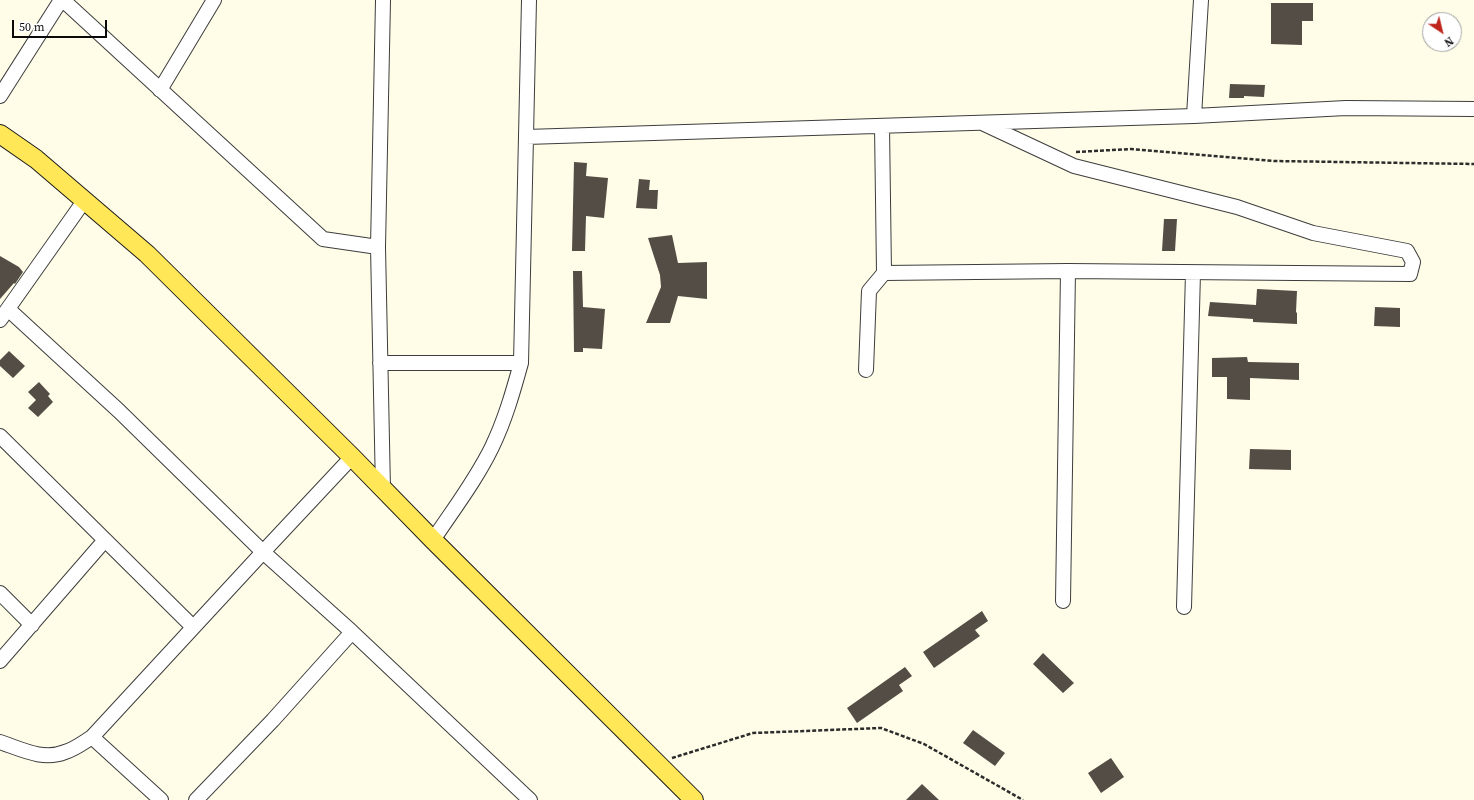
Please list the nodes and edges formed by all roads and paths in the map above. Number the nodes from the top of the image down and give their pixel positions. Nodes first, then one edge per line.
1 (62, 0) edge
2 (214, 0) edge
3 (383, 0) edge
4 (529, 0) edge
5 (1201, 0) edge
6 (160, 90) junction
7 (0, 96) edge
8 (1474, 109) edge
9 (1194, 116) junction
10 (982, 123) junction
11 (882, 126) junction
12 (0, 134) edge
13 (526, 137) junction
14 (1071, 152) dead end
15 (1474, 164) edge
16 (84, 201) junction
17 (378, 247) junction
18 (1068, 272) junction
19 (884, 273) junction
20 (1193, 273) junction
21 (4, 314) edge
22 (380, 363) junction
23 (521, 363) junction
24 (866, 370) dead end
25 (0, 436) edge
26 (352, 458) junction
27 (383, 490) junction
28 (105, 540) junction
29 (433, 540) junction
30 (263, 552) junction
31 (0, 593) edge
32 (1063, 601) dead end
33 (1184, 608) dead end
34 (32, 625) junction
35 (193, 627) junction
36 (352, 632) junction
37 (0, 661) edge
38 (92, 737) junction
39 (0, 742) edge
40 (656, 763) junction
41 (161, 800) edge
42 (196, 800) edge
43 (530, 800) edge
44 (694, 800) edge
45 (1023, 800) edge

1 - 6 street
1 - 7 street
2 - 6 street
3 - 17 street
4 - 13 street
5 - 9 street
6 - 17 street
8 - 9 street
9 - 10 street
10 - 11 street
10 - 20 street
11 - 13 street
11 - 19 street
12 - 16 main road
13 - 23 street
14 - 15 path
16 - 21 street
16 - 26 main road
17 - 22 street
18 - 19 street
18 - 20 street
18 - 32 street
19 - 24 street
20 - 33 street
21 - 30 street
22 - 23 street
22 - 27 street
23 - 29 street
25 - 28 street
26 - 27 main road
26 - 30 street
27 - 29 main road
28 - 34 street
28 - 35 street
29 - 40 main road
30 - 35 street
30 - 36 street
31 - 34 street
34 - 37 street
35 - 38 street
36 - 42 street
36 - 43 street
38 - 39 street
38 - 41 street
40 - 44 main road
40 - 45 path

